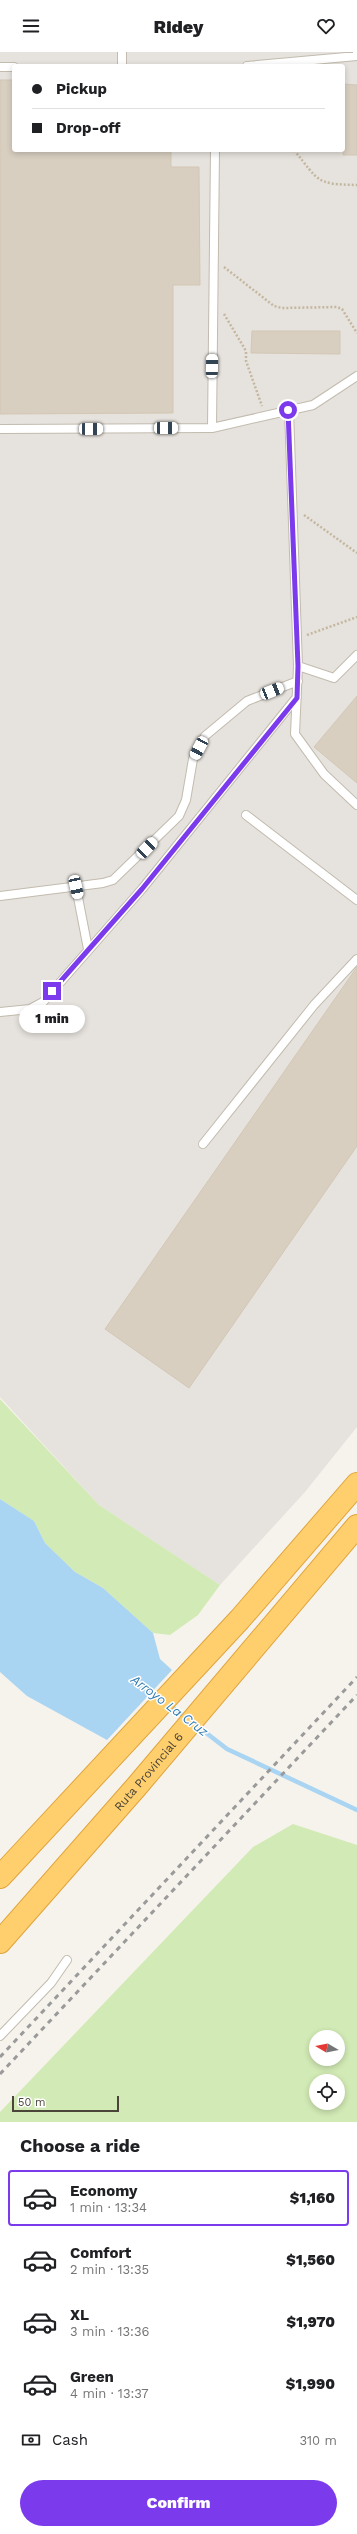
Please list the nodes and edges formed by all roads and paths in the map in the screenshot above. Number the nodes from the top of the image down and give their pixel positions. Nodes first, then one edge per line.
1 (122, 52) edge
2 (357, 52) edge
3 (122, 64) edge
4 (269, 64) edge
5 (0, 67) edge
6 (12, 67) edge
7 (215, 152) edge
8 (296, 152) edge
9 (357, 185) edge
10 (214, 260) junction
11 (213, 304) junction
12 (357, 332) edge
13 (357, 376) edge
14 (288, 410) junction
15 (265, 416) junction
16 (212, 428) junction
17 (0, 429) edge
18 (292, 507) junction
19 (357, 553) edge
20 (357, 617) edge
21 (297, 639) junction
22 (357, 655) edge
23 (298, 666) junction
24 (298, 680) junction
25 (297, 698) junction
26 (357, 805) edge
27 (246, 815) dead end
28 (76, 887) junction
29 (0, 896) edge
30 (357, 900) edge
31 (88, 949) junction
32 (357, 959) edge
33 (0, 1012) edge
34 (203, 1144) dead end
35 (357, 1484) edge
36 (357, 1526) edge
37 (340, 1560) dead end
38 (263, 1639) junction
39 (110, 1761) junction
40 (0, 1863) edge
41 (0, 1878) edge
42 (0, 1942) edge
43 (66, 1960) dead end
44 (0, 2036) edge

1 - 3 lane
2 - 4 lane
5 - 6 lane
7 - 10 lane
8 - 9 path
10 - 11 lane
10 - 12 path
11 - 15 path
11 - 16 lane
13 - 14 lane
14 - 15 lane
14 - 18 lane
15 - 16 lane
16 - 17 lane
18 - 19 path
18 - 21 lane
20 - 21 path
21 - 23 lane
22 - 23 lane
23 - 24 lane
24 - 25 lane
24 - 28 lane
25 - 26 lane
25 - 31 lane
27 - 30 lane
28 - 29 lane
28 - 31 lane
31 - 33 lane
32 - 34 lane
35 - 39 highway
36 - 38 highway, Ruta Provincial 6
37 - 38 lane
38 - 42 highway, Ruta Provincial 6
39 - 40 highway
39 - 41 highway
43 - 44 lane

